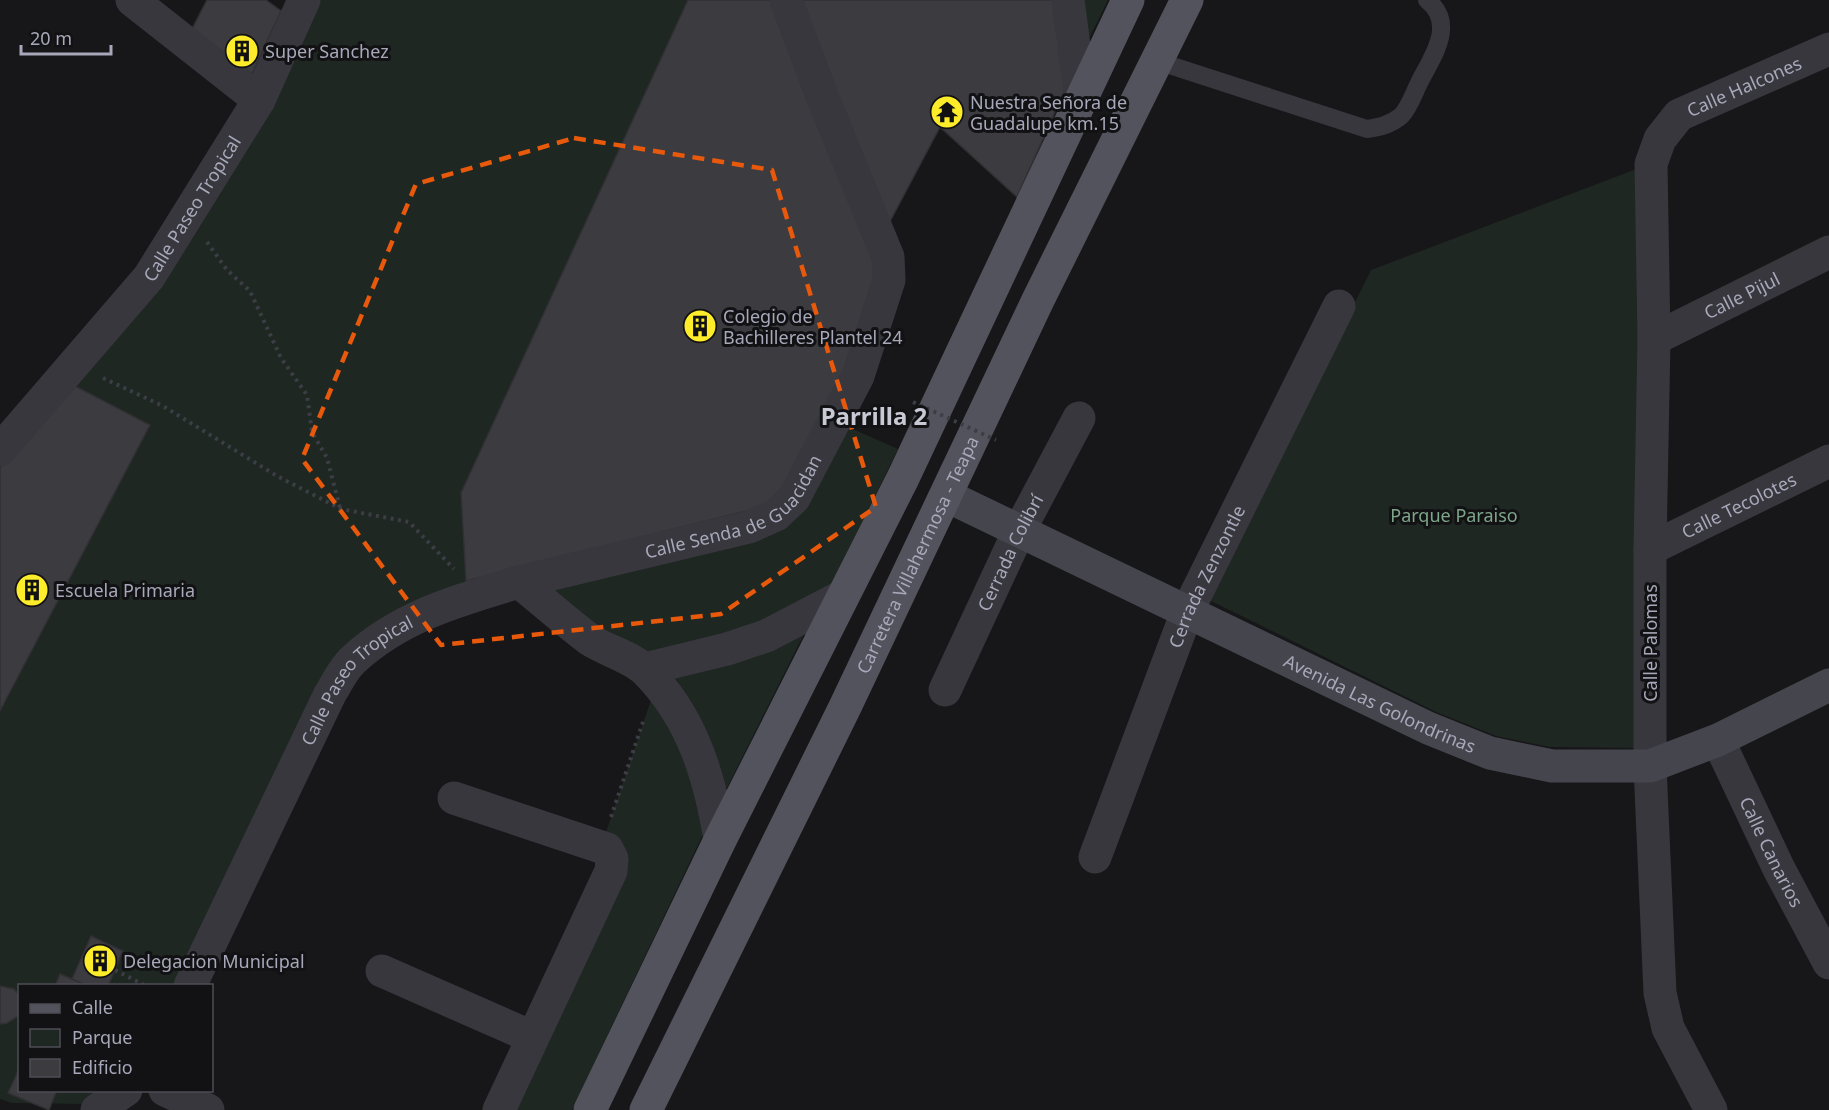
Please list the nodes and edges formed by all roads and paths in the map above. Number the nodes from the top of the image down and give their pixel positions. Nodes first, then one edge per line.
1 (132, 0) edge
2 (304, 0) edge
3 (786, 0) edge
4 (1068, 0) edge
5 (1128, 0) edge
6 (1187, 0) edge
7 (1427, 0) edge
8 (1829, 49) edge
9 (1156, 61) junction
10 (1080, 99) junction
11 (260, 100) junction
12 (1651, 164) joint
13 (188, 216) junction
14 (1829, 252) edge
15 (1339, 306) dead end
16 (1654, 339) junction
17 (94, 374) dead end
18 (913, 402) dead end
19 (1079, 418) dead end
20 (996, 440) dead end
21 (0, 450) edge
22 (1829, 461) edge
23 (947, 496) junction
24 (341, 508) junction
25 (1019, 531) junction
26 (1650, 549) junction
27 (519, 582) junction
28 (843, 596) junction
29 (471, 597) junction
30 (1187, 612) junction
31 (651, 677) junction
32 (1829, 685) edge
33 (945, 690) dead end
34 (1718, 740) junction
35 (1650, 766) junction
36 (454, 798) dead end
37 (608, 824) dead end
38 (720, 840) junction
39 (1095, 857) dead end
40 (1829, 963) edge
41 (115, 970) dead end
42 (382, 970) dead end
43 (142, 984) edge
44 (191, 984) edge
45 (532, 1036) junction
46 (123, 1092) edge
47 (169, 1092) edge
48 (97, 1110) edge
49 (208, 1110) edge
50 (499, 1110) edge
51 (590, 1110) edge
52 (646, 1110) edge
53 (1711, 1110) edge

1 - 11 street
2 - 11 street, Calle Paseo Tropical
3 - 27 street, Calle Senda de Guacidan
4 - 10 street
5 - 10 main road
6 - 9 main road, Carretera Villahermosa - Teapa
7 - 9 lane
8 - 12 street, Calle Halcones
9 - 23 main road, Carretera Villahermosa - Teapa
10 - 28 main road
11 - 13 street, Calle Paseo Tropical
12 - 16 street, Calle Palomas
13 - 21 street, Calle Paseo Tropical
13 - 24 path
14 - 16 street, Calle Pijul
15 - 30 street, Cerrada Zenzontle
16 - 26 street, Calle Palomas
17 - 24 path
18 - 20 path, bridge
19 - 25 street, Cerrada Colibrí
22 - 26 street, Calle Tecolotes
23 - 25 street, Avenida Las Golondrinas
23 - 52 main road, Carretera Villahermosa - Teapa
24 - 29 path
25 - 30 street, Avenida Las Golondrinas
25 - 33 street, Cerrada Colibrí
26 - 35 street, Calle Palomas
27 - 29 street, Calle Paseo Tropical
27 - 31 street
28 - 31 street
28 - 38 main road
29 - 44 street, Calle Paseo Tropical
30 - 35 street, Avenida Las Golondrinas
30 - 39 street, Cerrada Zenzontle
31 - 37 path
31 - 38 street
32 - 34 street, Avenida Las Golondrinas
34 - 35 street, Avenida Las Golondrinas
34 - 40 street, Calle Canarios
35 - 53 street, Calle Palomas
36 - 45 street
38 - 51 main road
41 - 43 path
42 - 45 street
45 - 50 street
46 - 48 street
47 - 49 street

